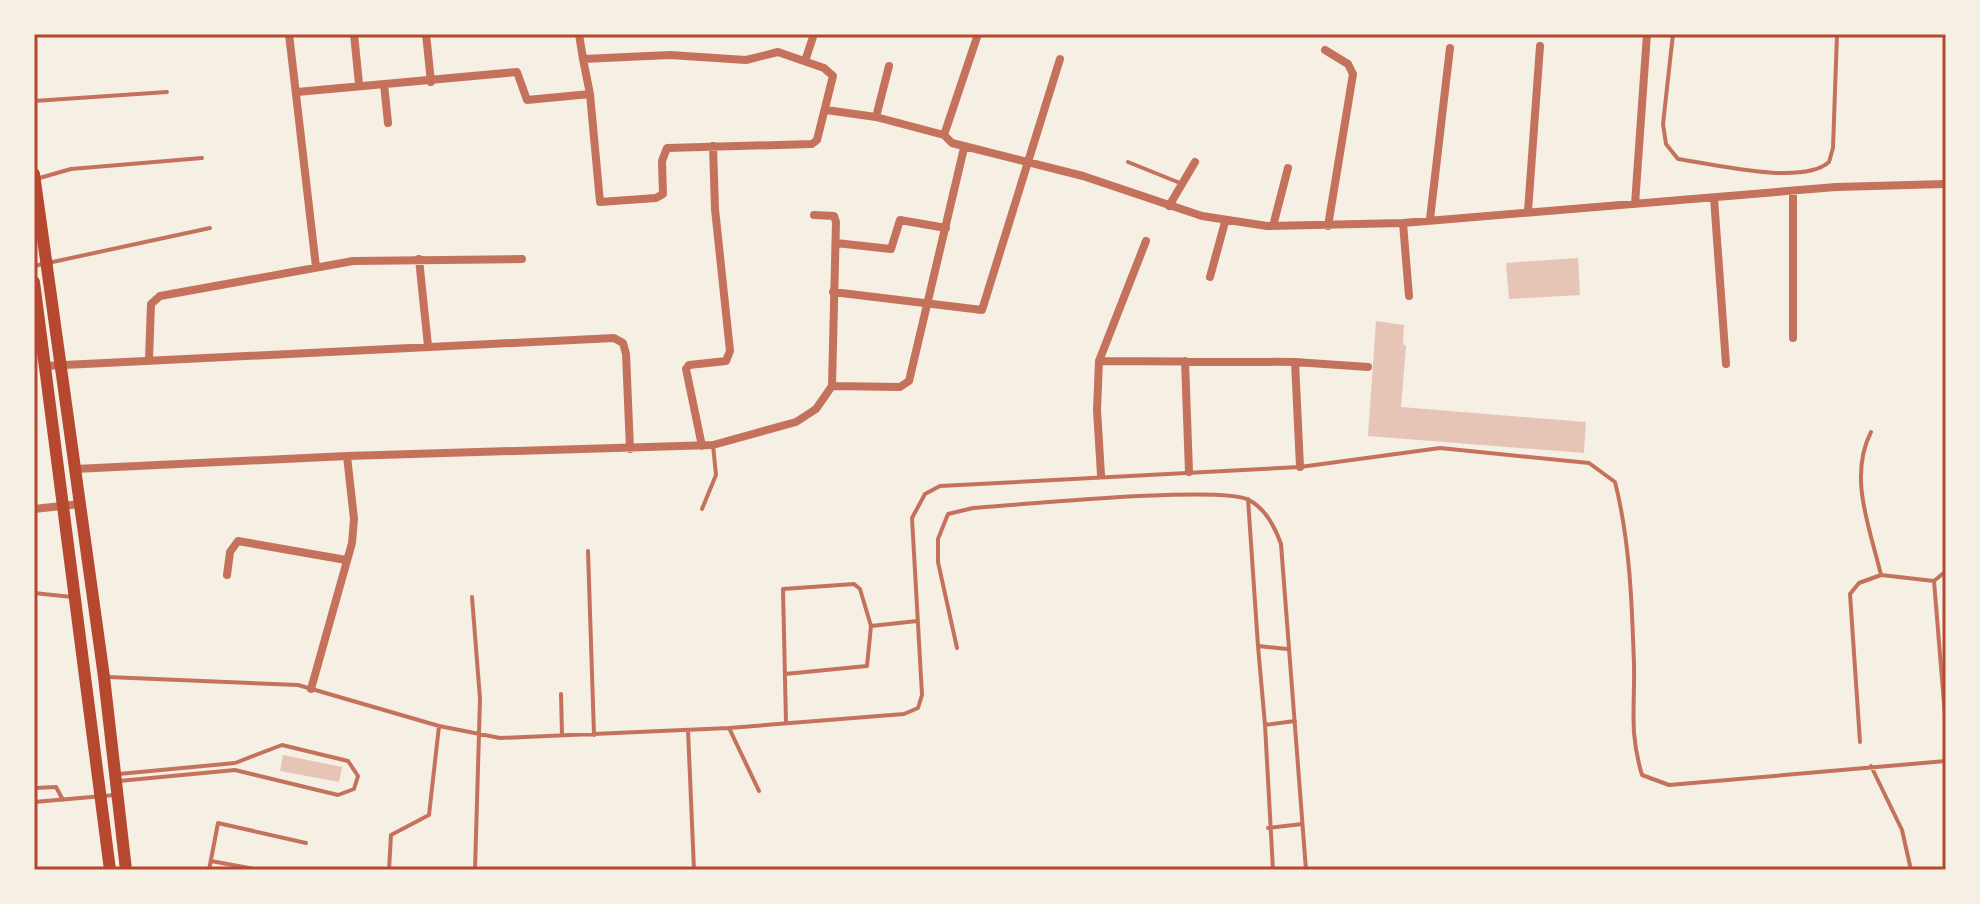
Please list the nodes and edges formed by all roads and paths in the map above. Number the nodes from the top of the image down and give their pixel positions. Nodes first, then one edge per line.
1 (289, 34) edge
2 (354, 34) edge
3 (426, 34) edge
4 (579, 34) edge
5 (814, 34) edge
6 (978, 34) edge
7 (1647, 34) edge
8 (1673, 34) edge
9 (1837, 34) edge
10 (1540, 46) dead end
11 (1450, 48) dead end
12 (1325, 50) dead end
13 (583, 59) junction
14 (1060, 59) dead end
15 (805, 61) junction
16 (889, 66) dead end
17 (431, 82) junction
18 (359, 84) junction
19 (384, 84) junction
20 (167, 92) dead end
21 (297, 92) junction
22 (590, 94) junction
23 (34, 101) edge
24 (826, 110) junction
25 (876, 117) junction
26 (388, 123) dead end
27 (944, 135) junction
28 (713, 146) junction
29 (964, 148) junction
30 (202, 158) dead end
31 (1128, 162) dead end
32 (1195, 162) dead end
33 (1025, 163) junction
34 (1288, 168) dead end
35 (34, 178) edge
36 (1180, 183) junction
37 (1946, 184) edge
38 (1793, 191) junction
39 (1714, 198) junction
40 (1635, 204) junction
41 (1169, 206) junction
42 (1528, 211) junction
43 (814, 215) dead end
44 (1430, 219) junction
45 (1225, 222) junction
46 (1403, 223) junction
47 (1273, 226) junction
48 (1328, 226) junction
49 (210, 228) dead end
50 (946, 228) junction
51 (1146, 241) dead end
52 (836, 243) junction
53 (419, 259) junction
54 (522, 259) dead end
55 (48, 263) junction
56 (34, 266) edge
57 (316, 267) junction
58 (1210, 277) dead end
59 (34, 282) edge
60 (833, 292) junction
61 (1409, 296) dead end
62 (929, 302) junction
63 (1793, 338) dead end
64 (428, 346) junction
65 (149, 360) junction
66 (1099, 361) junction
67 (1185, 361) junction
68 (1295, 362) junction
69 (60, 364) junction
70 (1726, 364) dead end
71 (44, 366) junction
72 (1368, 367) dead end
73 (832, 386) junction
74 (1871, 432) dead end
75 (713, 445) junction
76 (702, 446) junction
77 (630, 449) junction
78 (347, 456) junction
79 (1300, 467) junction
80 (75, 469) junction
81 (1189, 472) junction
82 (1101, 475) junction
83 (1248, 499) junction
84 (80, 504) junction
85 (62, 506) junction
86 (34, 509) edge
87 (702, 509) dead end
88 (588, 551) dead end
89 (346, 560) junction
90 (1946, 571) edge
91 (227, 575) dead end
92 (1881, 575) junction
93 (1934, 581) junction
94 (34, 593) edge
95 (75, 597) junction
96 (472, 597) dead end
97 (917, 621) junction
98 (871, 626) junction
99 (1258, 646) junction
100 (957, 648) dead end
101 (1288, 649) junction
102 (785, 674) junction
103 (104, 677) junction
104 (84, 678) junction
105 (311, 689) junction
106 (561, 694) dead end
107 (1295, 721) junction
108 (786, 723) junction
109 (1265, 725) junction
110 (439, 726) junction
111 (729, 728) junction
112 (1946, 728) edge
113 (688, 730) junction
114 (594, 735) junction
115 (478, 736) junction
116 (562, 736) junction
117 (1860, 742) dead end
118 (1946, 761) edge
119 (235, 766) junction
120 (1871, 766) junction
121 (117, 784) junction
122 (34, 788) edge
123 (759, 791) dead end
124 (100, 797) junction
125 (63, 800) junction
126 (34, 802) edge
127 (1302, 824) junction
128 (1268, 828) junction
129 (306, 843) dead end
130 (211, 861) junction
131 (110, 870) edge
132 (126, 870) edge
133 (209, 870) edge
134 (260, 870) edge
135 (389, 870) edge
136 (475, 870) edge
137 (694, 870) edge
138 (1273, 870) edge
139 (1306, 870) edge
140 (1911, 870) edge

1 - 21 street
2 - 18 street
3 - 17 street
4 - 13 street
5 - 15 street
6 - 27 street
7 - 40 street
8 - 9 lane
10 - 42 street
11 - 44 street
12 - 48 street
13 - 15 street
13 - 22 street
14 - 33 street
15 - 24 street
16 - 25 street
17 - 19 street
17 - 22 street
18 - 19 street
18 - 21 street
19 - 26 street
20 - 23 lane
21 - 57 street
22 - 28 street
24 - 25 street
24 - 28 street
25 - 27 street
27 - 29 street
28 - 76 street
29 - 33 street
29 - 50 street
30 - 35 lane
31 - 36 lane
32 - 36 street
33 - 41 street
33 - 62 street
34 - 47 street
35 - 55 main road
36 - 41 street
37 - 38 street
38 - 39 street
38 - 63 street
39 - 40 street
39 - 70 street
40 - 42 street
41 - 45 street
42 - 44 street
43 - 52 street
44 - 46 street
45 - 47 street
45 - 58 street
46 - 48 street
46 - 61 street
47 - 48 street
49 - 55 lane
50 - 52 street
50 - 62 street
51 - 66 street
52 - 60 street
53 - 54 street
53 - 57 street
53 - 64 street
55 - 56 lane
55 - 69 main road
57 - 65 street
59 - 71 main road
60 - 62 street
60 - 73 street
62 - 73 street
64 - 65 street
64 - 77 street
65 - 69 street
66 - 67 street
66 - 82 street
67 - 68 street
67 - 81 street
68 - 72 street
68 - 79 street
69 - 71 street
69 - 80 main road
71 - 85 main road
73 - 75 street
74 - 92 lane
75 - 76 street
75 - 87 lane
76 - 77 street
77 - 78 street
78 - 80 street
78 - 89 street
79 - 81 lane
79 - 120 lane
80 - 84 main road
81 - 82 lane
82 - 97 lane
83 - 99 lane
83 - 100 lane
83 - 101 lane
84 - 85 street
84 - 103 main road
85 - 86 street
85 - 95 main road
88 - 114 lane
89 - 91 street
89 - 105 street
90 - 93 lane
92 - 93 lane
92 - 117 lane
93 - 112 lane
94 - 95 lane
95 - 104 main road
96 - 115 lane
97 - 98 lane
97 - 108 lane
98 - 102 lane
98 - 102 lane
99 - 101 lane
99 - 109 lane
101 - 107 lane
102 - 108 lane
103 - 104 lane
103 - 105 lane
103 - 121 main road
104 - 124 main road
105 - 110 lane
106 - 116 lane
107 - 109 lane
107 - 127 lane
108 - 111 lane
109 - 128 lane
110 - 115 lane
110 - 135 lane
111 - 113 lane
111 - 123 lane
113 - 114 lane
113 - 137 lane
114 - 116 lane
115 - 116 lane
115 - 136 lane
118 - 120 lane
119 - 119 lane
119 - 121 lane
120 - 140 lane
121 - 124 lane
121 - 132 main road
122 - 125 lane
124 - 125 lane
124 - 131 main road
125 - 126 lane
127 - 128 lane
127 - 139 lane
128 - 138 lane
129 - 130 lane
130 - 133 lane
130 - 134 lane

